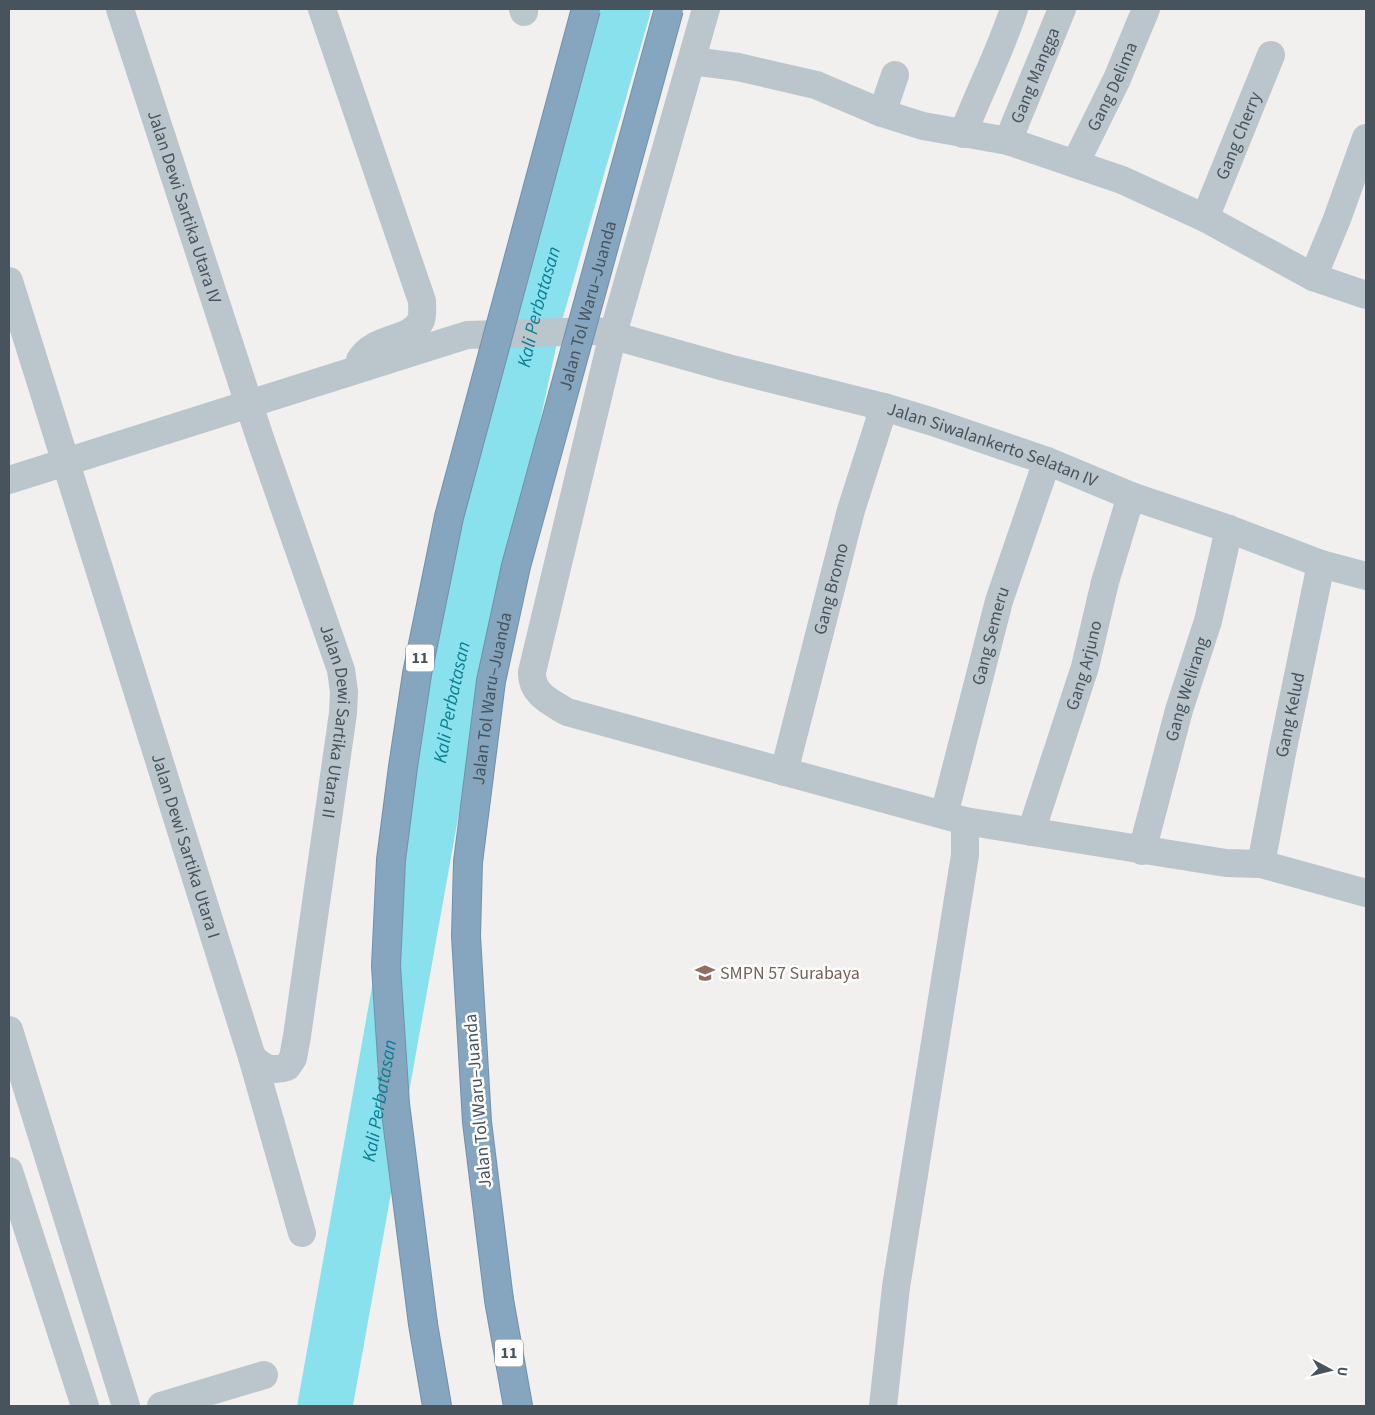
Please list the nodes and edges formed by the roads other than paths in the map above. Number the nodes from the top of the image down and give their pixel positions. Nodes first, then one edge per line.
1 (120, 9) edge
2 (322, 9) edge
3 (586, 9) edge
4 (669, 9) edge
5 (706, 9) edge
6 (1014, 9) edge
7 (1062, 9) edge
8 (1146, 9) edge
9 (1271, 54) dead end
10 (692, 61) junction
11 (895, 76) dead end
12 (882, 113) junction
13 (963, 134) junction
14 (1366, 138) edge
15 (1008, 141) junction
16 (1075, 164) junction
17 (1205, 218) junction
18 (1313, 277) junction
19 (9, 281) edge
20 (1366, 295) edge
21 (605, 332) junction
22 (354, 371) junction
23 (250, 404) junction
24 (884, 407) junction
25 (1048, 461) junction
26 (65, 462) junction
27 (9, 480) edge
28 (1131, 496) junction
29 (1229, 528) junction
30 (1321, 564) junction
31 (1366, 576) edge
32 (784, 772) junction
33 (955, 818) junction
34 (1031, 832) junction
35 (1142, 850) junction
36 (1261, 864) junction
37 (1366, 893) edge
38 (9, 1030) edge
39 (252, 1057) junction
40 (9, 1171) edge
41 (302, 1234) dead end
42 (102, 1328) junction
43 (63, 1339) junction
44 (264, 1375) dead end
45 (85, 1406) edge
46 (126, 1406) edge
47 (160, 1406) edge
48 (437, 1406) edge
49 (518, 1406) edge
50 (883, 1406) edge

1 - 23 street, Jalan Dewi Sartika Utara IV
2 - 22 street
3 - 48 highway, 11, bridge
4 - 49 highway, Jalan Tol Waru–Juanda / 11, bridge
5 - 10 street
6 - 13 street
7 - 15 street, Gang Mangga
8 - 16 street, Gang Delima
9 - 17 street, Gang Cherry
10 - 12 street
10 - 21 street
11 - 12 street
12 - 13 street
13 - 15 street
14 - 18 street
15 - 16 street
16 - 17 street
17 - 18 street
18 - 20 street
19 - 26 street, Jalan Dewi Sartika Utara I
21 - 22 street, Jalan Siwalankerto Selatan IV, bridge
21 - 24 street, Jalan Siwalankerto Selatan IV
21 - 32 street
22 - 23 street, Jalan Siwalankerto Selatan IV
23 - 26 street, Jalan Siwalankerto Selatan IV
23 - 39 street, Jalan Dewi Sartika Utara II
24 - 25 street, Jalan Siwalankerto Selatan IV
24 - 32 street, Gang Bromo
25 - 28 street, Jalan Siwalankerto Selatan IV
25 - 33 street, Gang Semeru
26 - 27 street, Jalan Siwalankerto Selatan IV
26 - 39 street, Jalan Dewi Sartika Utara I
28 - 29 street, Jalan Siwalankerto Selatan IV
28 - 34 street, Gang Arjuno
29 - 30 street, Jalan Siwalankerto Selatan IV
29 - 35 street, Gang Welirang
30 - 31 street, Jalan Siwalankerto Selatan IV
30 - 36 street, Gang Kelud
32 - 33 street
33 - 34 street
33 - 50 street, Gang Semeru
34 - 35 street
35 - 36 street
36 - 37 street
38 - 42 street
39 - 41 street, Jalan Dewi Sartika Utara I
40 - 43 street
42 - 43 street
42 - 46 street
43 - 45 street
44 - 47 street

